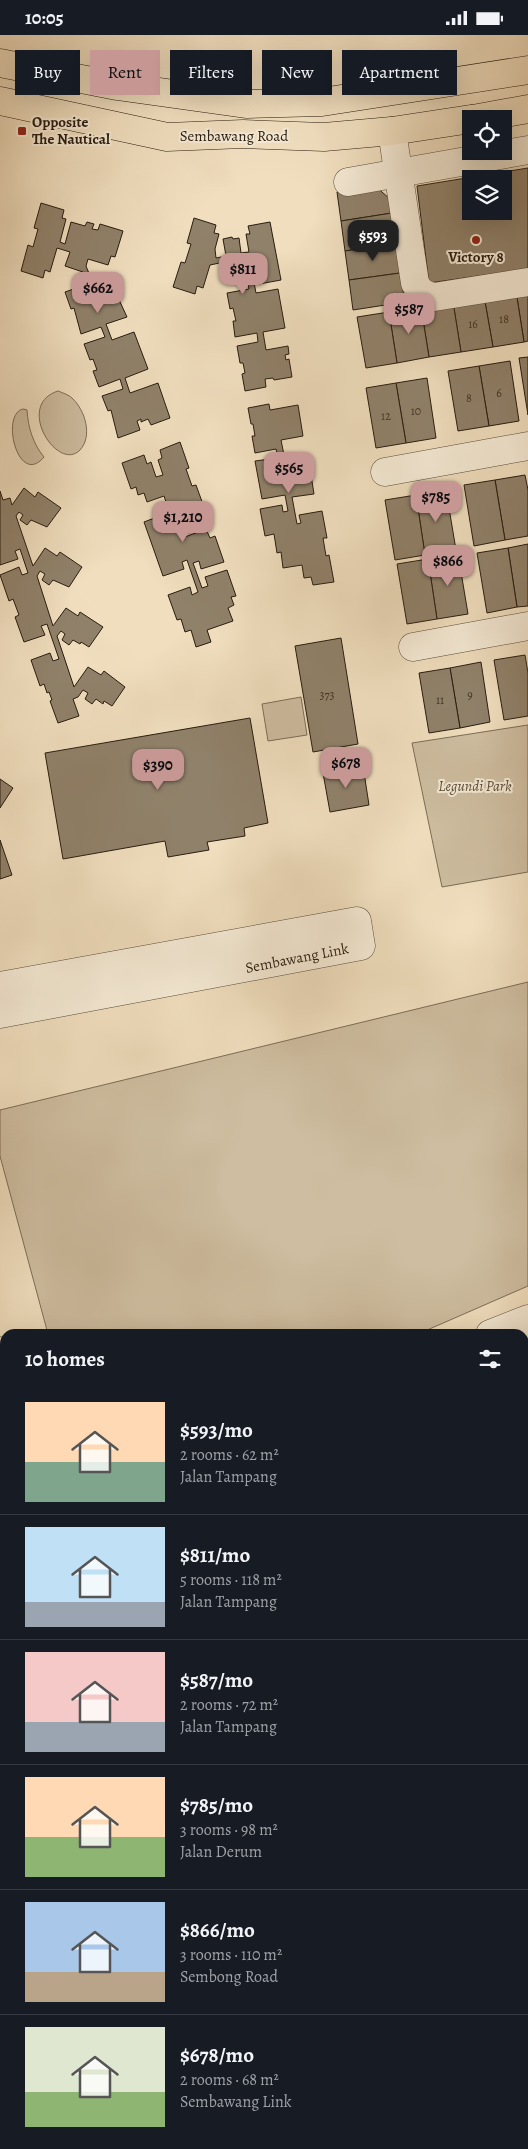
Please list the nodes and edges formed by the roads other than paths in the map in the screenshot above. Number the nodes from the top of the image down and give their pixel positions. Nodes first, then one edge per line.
1 (0, 63) edge
2 (528, 70) edge
3 (0, 101) edge
4 (285, 103) junction
5 (528, 109) edge
6 (512, 112) edge
7 (462, 120) edge
8 (392, 131) junction
9 (324, 137) junction
10 (528, 150) edge
11 (400, 174) junction
12 (348, 182) dead end
13 (528, 282) edge
14 (528, 446) edge
15 (386, 472) dead end
16 (528, 626) edge
17 (414, 647) dead end
18 (0, 986) edge
19 (0, 1014) edge
20 (528, 1319) edge
21 (503, 1329) edge

1 - 4 main road
2 - 4 main road
3 - 9 main road, Sembawang Road
4 - 9 main road
5 - 6 main road, Sembawang Road
7 - 8 main road, Sembawang Road
8 - 9 main road, Sembawang Road
8 - 11 street
10 - 11 street
11 - 12 street
11 - 13 street
14 - 15 street
16 - 17 street
18 - 19 street, Sembawang Link
20 - 21 street

